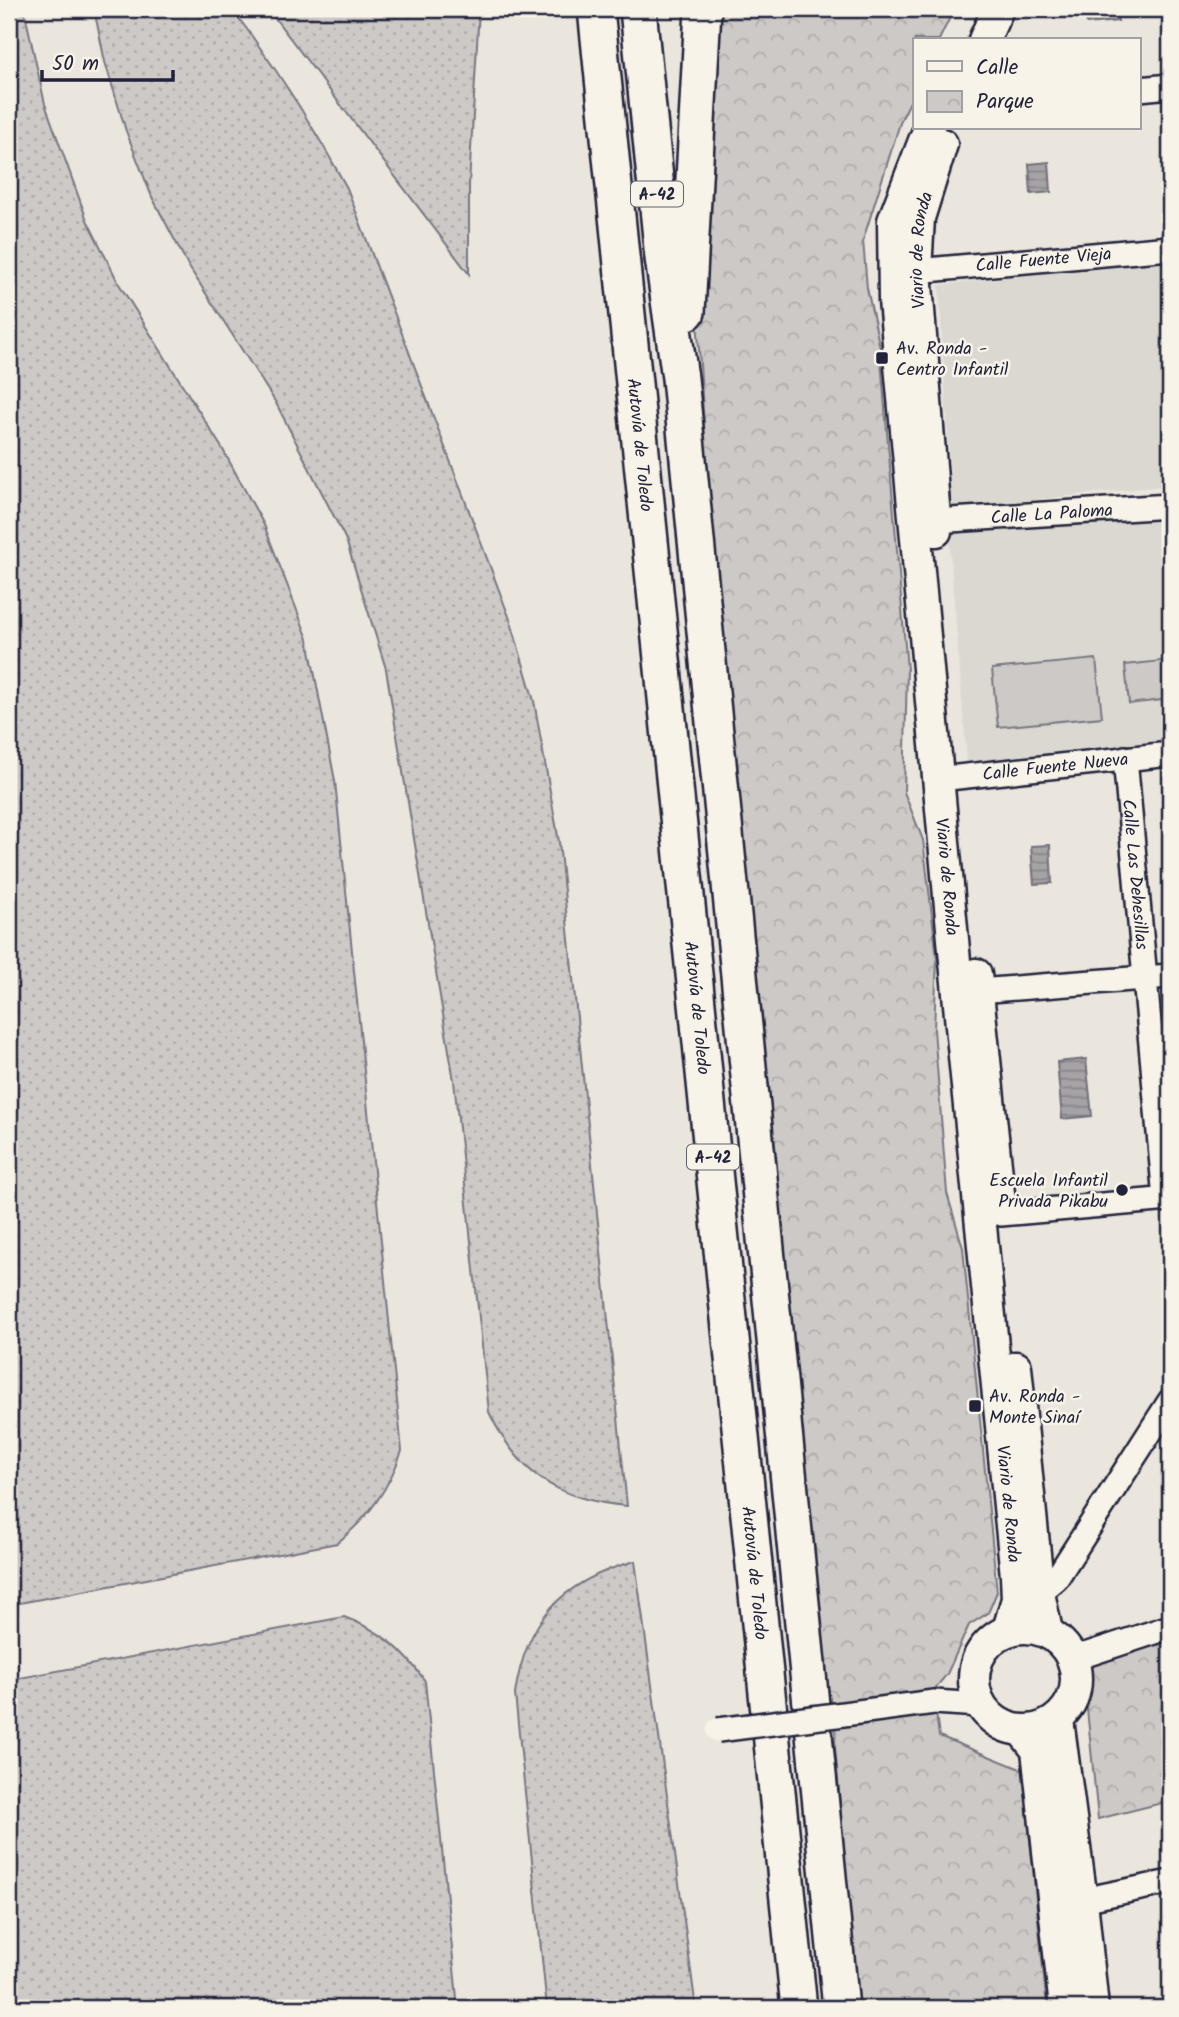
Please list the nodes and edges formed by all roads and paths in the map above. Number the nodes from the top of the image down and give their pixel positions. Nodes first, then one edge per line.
1 (596, 9) edge
2 (638, 9) edge
3 (703, 9) edge
4 (976, 9) edge
5 (998, 9) edge
6 (965, 38) edge
7 (985, 38) edge
8 (1170, 86) edge
9 (1140, 89) edge
10 (928, 130) edge
11 (946, 130) edge
12 (1170, 248) edge
13 (916, 271) junction
14 (680, 378) junction
15 (1170, 506) edge
16 (935, 521) junction
17 (1170, 754) edge
18 (1125, 758) junction
19 (948, 778) junction
20 (1170, 976) edge
21 (1147, 978) junction
22 (978, 991) junction
23 (1168, 1199) edge
24 (1001, 1214) junction
25 (1170, 1401) edge
26 (1039, 1593) junction
27 (1170, 1628) edge
28 (1008, 1630) junction
29 (1047, 1631) junction
30 (1069, 1654) junction
31 (980, 1704) junction
32 (1058, 1720) junction
33 (718, 1730) dead end
34 (1021, 1731) junction
35 (1170, 1882) edge
36 (1082, 1900) junction
37 (799, 2008) edge
38 (841, 2008) edge
39 (1065, 2008) edge
40 (1093, 2008) edge

1 - 37 highway, Autovía de Toledo / A-42
2 - 14 highway, A-42
3 - 14 highway
4 - 6 main road
5 - 7 main road
8 - 9 street
10 - 19 main road, Viario de Ronda
11 - 13 main road, Viario de Ronda
12 - 13 street, Calle Fuente Vieja
13 - 16 main road, Viario de Ronda
14 - 38 highway, A-42
15 - 16 street, Calle La Paloma
16 - 19 main road, Viario de Ronda
17 - 18 street, Calle Fuente Nueva
18 - 19 street, Calle Fuente Nueva
18 - 21 street, Calle Las Dehesillas
19 - 22 main road, Viario de Ronda
19 - 28 main road, Viario de Ronda
20 - 21 street
21 - 22 street
21 - 23 street, Calle Las Dehesillas
22 - 24 main road, Viario de Ronda
23 - 24 street
24 - 26 main road, Viario de Ronda
25 - 26 street
26 - 29 main road, Viario de Ronda
27 - 30 street
28 - 29 main road
28 - 31 main road
29 - 30 main road
30 - 32 main road
31 - 33 street, bridge
31 - 34 main road
32 - 34 main road
32 - 36 main road
34 - 39 main road
35 - 36 street
36 - 40 main road

